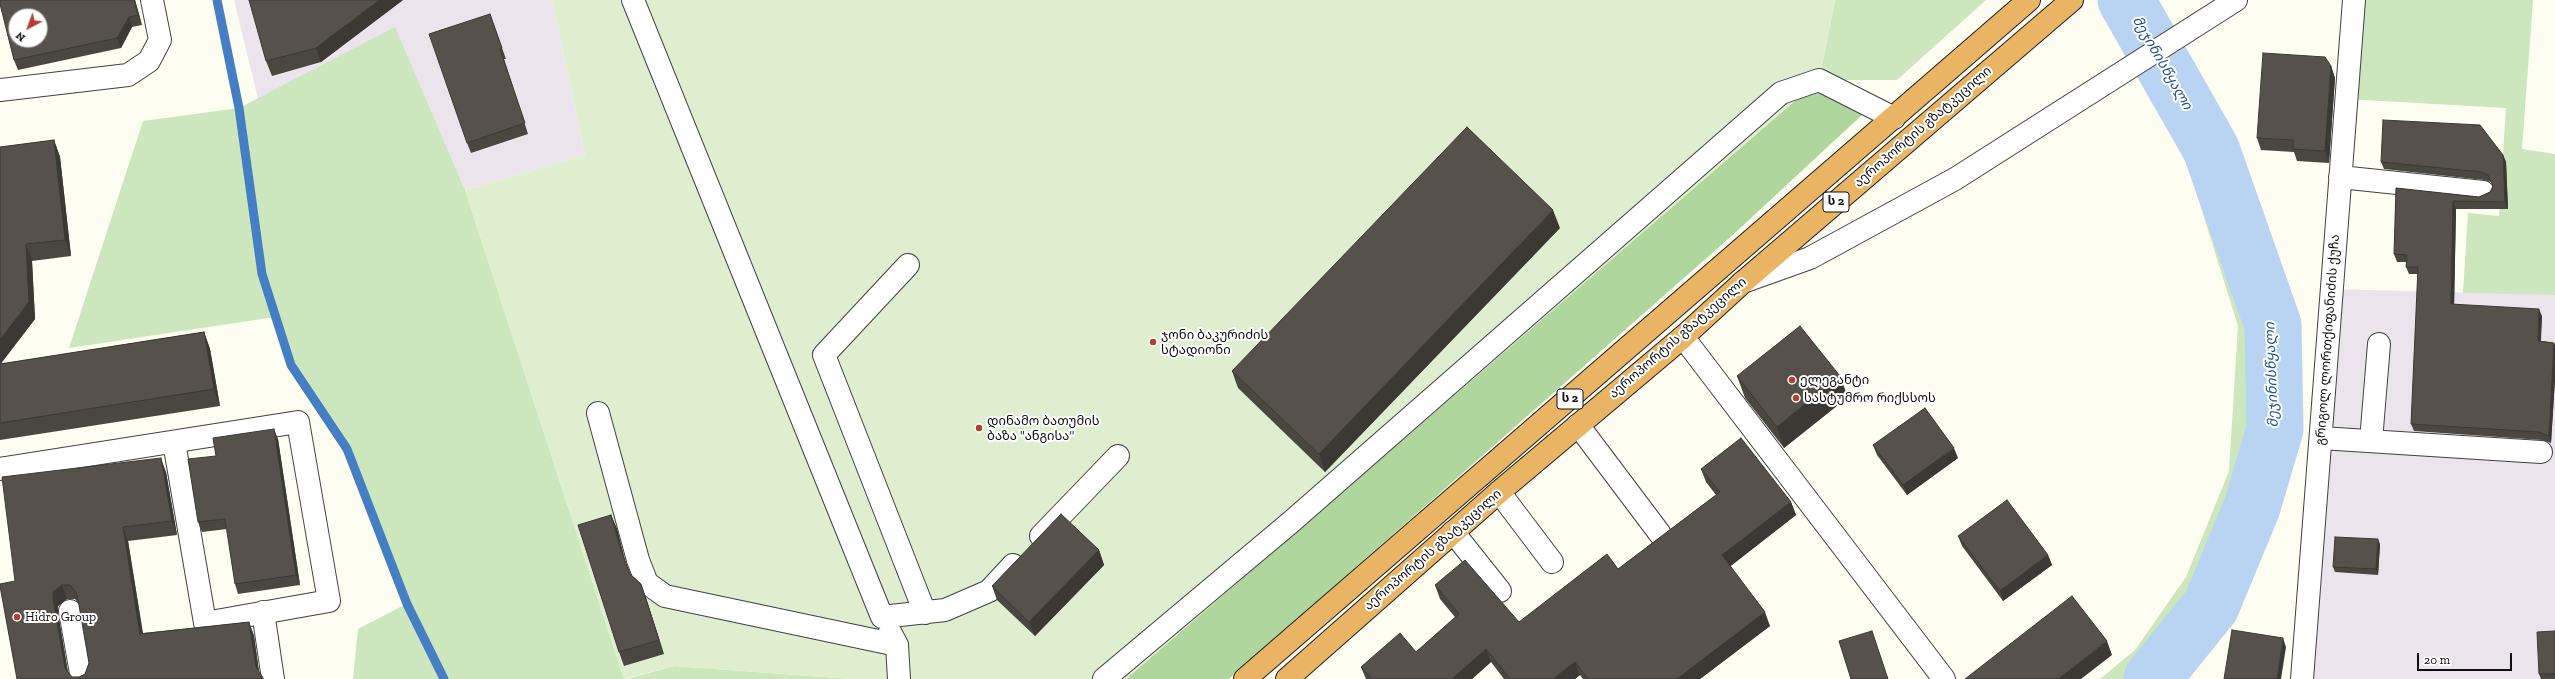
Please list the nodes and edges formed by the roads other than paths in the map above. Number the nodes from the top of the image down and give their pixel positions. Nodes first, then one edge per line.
1 (152, 0) edge
2 (633, 0) edge
3 (2236, 0) edge
4 (2354, 0) edge
5 (2026, 1) edge
6 (2070, 1) edge
7 (0, 90) edge
8 (1894, 118) junction
9 (2340, 177) junction
10 (2483, 192) dead end
11 (908, 265) dead end
12 (1742, 282) junction
13 (1683, 338) junction
14 (2379, 344) dead end
15 (598, 414) dead end
16 (1578, 425) junction
17 (2321, 438) junction
18 (2371, 441) junction
19 (174, 442) junction
20 (2541, 452) dead end
21 (1118, 456) dead end
22 (0, 469) edge
23 (1499, 492) junction
24 (1453, 532) junction
25 (1660, 534) dead end
26 (1552, 562) dead end
27 (1500, 591) dead end
28 (70, 611) dead end
29 (263, 612) junction
30 (924, 612) junction
31 (882, 617) junction
32 (897, 645) junction
33 (1295, 677) edge
34 (82, 679) edge
35 (273, 679) edge
36 (899, 679) edge
37 (1104, 679) edge
38 (1245, 679) edge
39 (1944, 679) edge
40 (2302, 679) edge

1 - 7 street
2 - 31 street
3 - 12 street
4 - 9 street, გრიგოლ ლორთქიფანიძის ქუჩა
5 - 8 highway, აეროპორტის გზატკეცილი / ს 2
6 - 12 highway, აეროპორტის გზატკეცილი / ს 2
8 - 37 street
8 - 38 highway, აეროპორტის გზატკეცილი / ს 2
9 - 10 street
9 - 17 street, გრიგოლ ლორთქიფანიძის ქუჩა
11 - 30 street
12 - 13 highway, აეროპორტის გზატკეცილი / ს 2
13 - 16 highway, აეროპორტის გზატკეცილი / ს 2
13 - 39 street
14 - 18 street
15 - 32 street
16 - 23 highway, აეროპორტის გზატკეცილი / ს 2
16 - 25 street
17 - 18 street
17 - 40 street, გრიგოლ ლორთქიფანიძის ქუჩა
18 - 20 street
19 - 22 street
19 - 29 street
19 - 29 street
21 - 30 street
23 - 24 highway, აეროპორტის გზატკეცილი / ს 2
23 - 26 street
24 - 27 street
24 - 33 highway, აეროპორტის გზატკეცილი / ს 2
28 - 34 street
29 - 35 street
30 - 31 street
31 - 32 street
32 - 36 street

